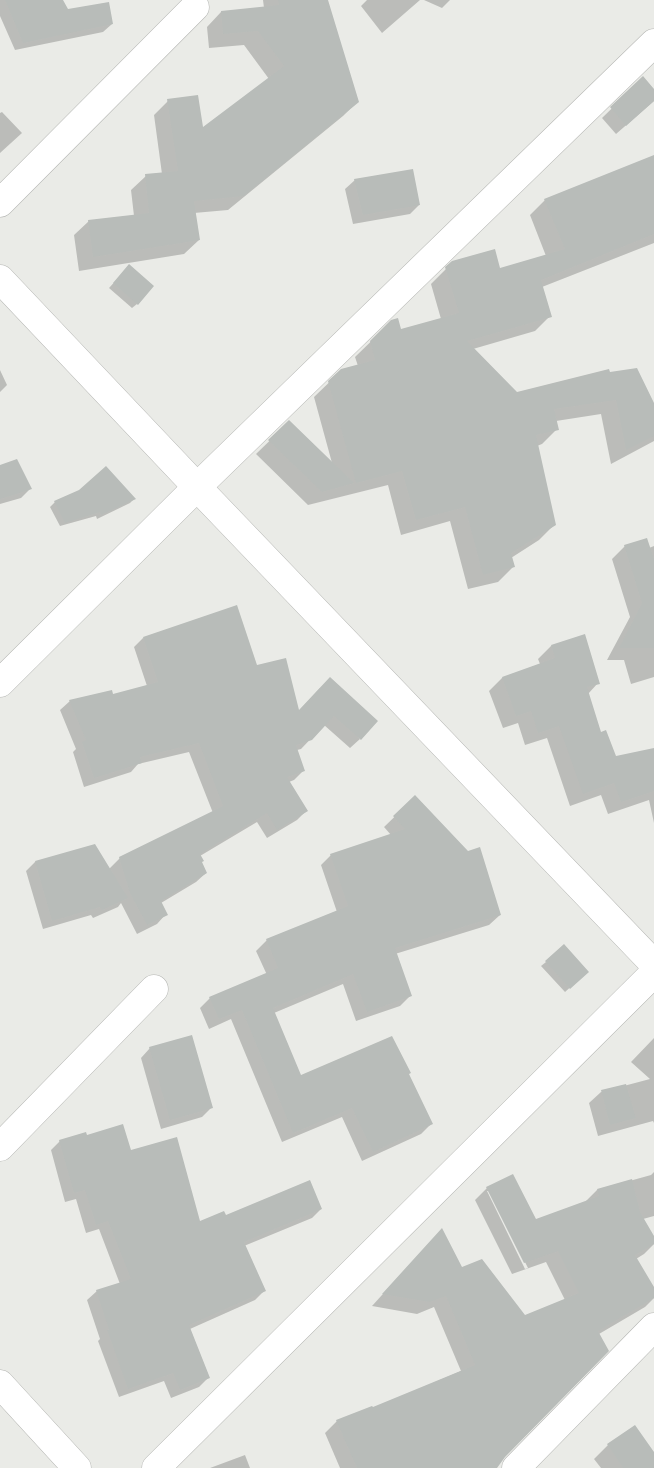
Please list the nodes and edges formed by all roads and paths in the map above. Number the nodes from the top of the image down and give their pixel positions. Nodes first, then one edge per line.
1 (195, 7) dead end
2 (654, 43) edge
3 (0, 203) edge
4 (0, 279) edge
5 (197, 487) junction
6 (0, 683) edge
7 (654, 964) edge
8 (654, 973) edge
9 (154, 989) dead end
10 (0, 1147) edge
11 (654, 1327) edge
12 (0, 1384) edge
13 (77, 1468) edge
14 (156, 1468) edge
15 (516, 1468) edge

1 - 3 street
2 - 5 street
4 - 5 street
5 - 6 street
5 - 7 street
8 - 14 street
9 - 10 street
11 - 15 street
12 - 13 street

